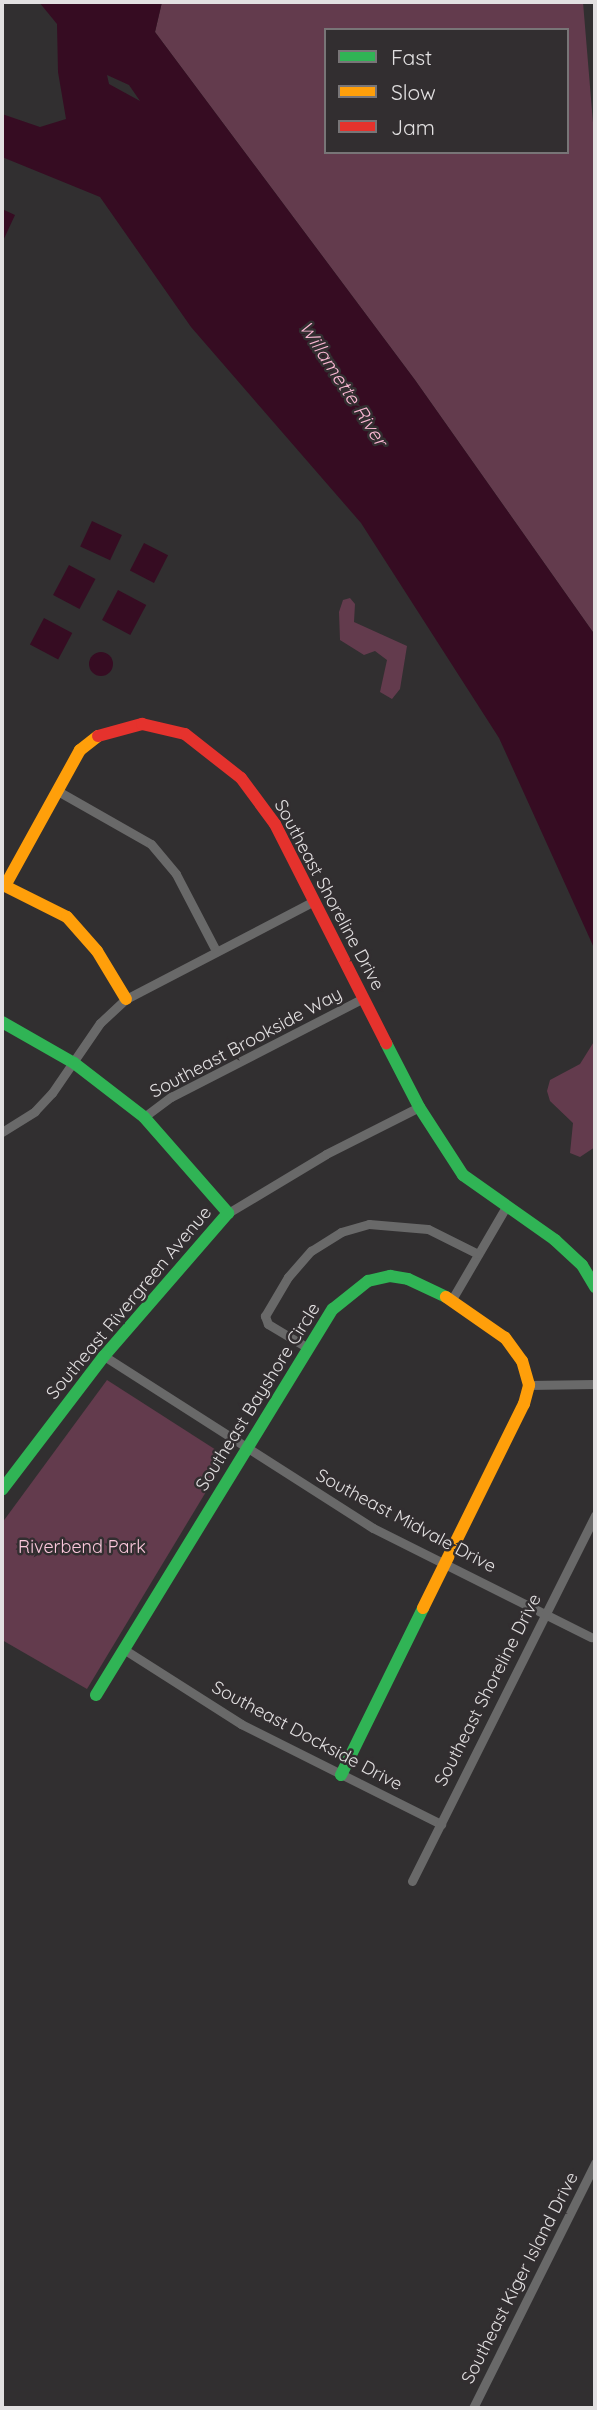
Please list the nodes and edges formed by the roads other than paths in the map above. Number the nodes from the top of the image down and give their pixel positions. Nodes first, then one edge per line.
1 (56, 790) junction
2 (314, 901) junction
3 (216, 951) junction
4 (364, 998) junction
5 (126, 999) junction
6 (2, 1022) edge
7 (74, 1062) junction
8 (419, 1107) junction
9 (144, 1117) junction
10 (2, 1132) edge
11 (506, 1207) junction
12 (228, 1213) junction
13 (478, 1254) junction
14 (595, 1286) edge
15 (451, 1301) junction
16 (308, 1348) junction
17 (104, 1356) junction
18 (595, 1384) edge
19 (529, 1385) junction
20 (246, 1449) junction
21 (2, 1490) edge
22 (595, 1515) edge
23 (444, 1564) junction
24 (546, 1615) junction
25 (592, 1637) dead end
26 (125, 1650) junction
27 (96, 1695) dead end
28 (341, 1775) junction
29 (441, 1824) junction
30 (412, 1881) dead end
31 (595, 2163) edge
32 (472, 2408) edge

1 - 2 street, Southeast Shoreline Drive
1 - 3 street
1 - 5 street, Southeast Shoreline Drive
2 - 3 street
2 - 4 street, Southeast Shoreline Drive
3 - 5 street
4 - 8 street, Southeast Shoreline Drive
4 - 9 street, Southeast Brookside Way
5 - 7 street
6 - 7 street
7 - 9 street
7 - 10 street
8 - 11 street, Southeast Shoreline Drive
8 - 12 street, Southeast Rivergreen Avenue
9 - 12 street
11 - 13 street
11 - 14 street, Southeast Shoreline Drive
12 - 17 street, Southeast Rivergreen Avenue
13 - 15 street
13 - 16 street
15 - 16 street, Southeast Bayshore Circle
15 - 19 street, Southeast Bayshore Circle
16 - 20 street, Southeast Bayshore Circle
17 - 20 street, Southeast Midvale Drive
17 - 21 street, Southeast Rivergreen Avenue
18 - 19 street
19 - 23 street
20 - 23 street, Southeast Midvale Drive
20 - 26 street, Southeast Bayshore Circle
22 - 24 street, Southeast Shoreline Drive
23 - 24 street, Southeast Midvale Drive
23 - 28 street
24 - 25 street, Southeast Midvale Drive
24 - 29 street, Southeast Shoreline Drive
26 - 27 street, Southeast Bayshore Circle
26 - 28 street, Southeast Dockside Drive
28 - 29 street, Southeast Dockside Drive
29 - 30 street, Southeast Shoreline Drive
31 - 32 street, Southeast Kiger Island Drive

